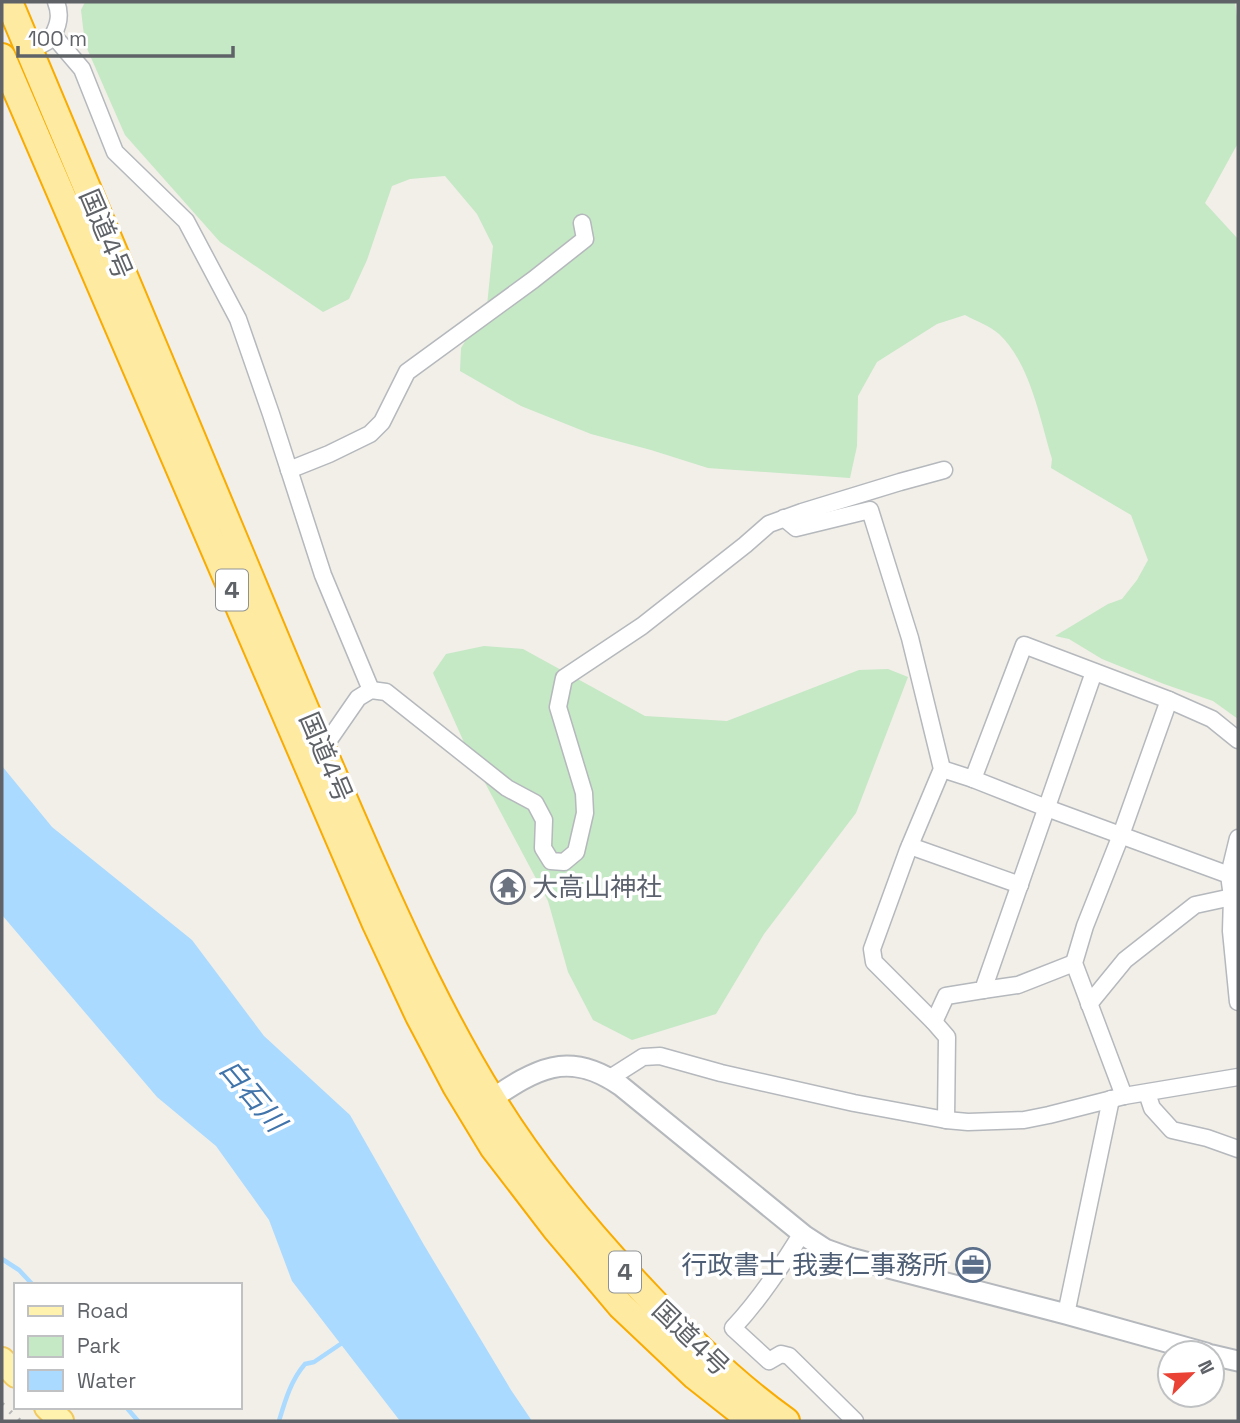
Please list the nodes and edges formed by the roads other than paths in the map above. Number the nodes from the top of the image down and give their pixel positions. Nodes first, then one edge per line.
1 (9, 2) edge
2 (56, 2) edge
3 (53, 35) junction
4 (30, 51) junction
5 (2, 57) edge
6 (582, 223) dead end
7 (289, 470) junction
8 (944, 470) dead end
9 (784, 518) junction
10 (1094, 672) junction
11 (371, 690) junction
12 (1169, 700) junction
13 (1238, 740) edge
14 (322, 750) junction
15 (942, 769) junction
16 (973, 779) junction
17 (1047, 808) junction
18 (1121, 835) junction
19 (1238, 838) edge
20 (910, 846) junction
21 (1020, 885) junction
22 (1233, 886) edge
23 (1074, 964) junction
24 (983, 990) junction
25 (1238, 1002) edge
26 (1089, 1004) junction
27 (934, 1022) junction
28 (1238, 1077) edge
29 (610, 1078) junction
30 (1147, 1093) junction
31 (1117, 1098) junction
32 (481, 1106) junction
33 (946, 1120) junction
34 (1238, 1149) edge
35 (802, 1233) junction
36 (1066, 1314) junction
37 (1156, 1339) edge
38 (2, 1360) edge
39 (14, 1373) edge
40 (752, 1421) edge
41 (786, 1421) edge
42 (855, 1421) edge

1 - 4 highway, 国道4号 / 4
2 - 3 street
3 - 4 street
3 - 7 street
4 - 14 highway, 国道4号 / 4
5 - 32 highway, 国道4号 / 4
6 - 7 street
7 - 11 street
8 - 9 street
9 - 11 street
9 - 15 street
10 - 12 street
10 - 16 street
10 - 17 street
11 - 14 street
12 - 13 street
12 - 18 street
14 - 32 highway, 国道4号 / 4
15 - 16 street
15 - 20 street
16 - 17 street
17 - 18 street
17 - 21 street
18 - 22 street
18 - 23 street
19 - 22 street
20 - 21 street
20 - 27 street
21 - 24 street
22 - 25 street
22 - 26 street
23 - 24 street
23 - 26 street
24 - 27 street
26 - 31 street
27 - 33 street
28 - 30 street
29 - 32 street
29 - 33 street
29 - 35 street
30 - 31 street
30 - 34 street
31 - 33 street
31 - 36 street
32 - 40 highway, 国道4号 / 4
32 - 41 highway, 国道4号 / 4
35 - 36 street
35 - 42 street
36 - 37 street
38 - 39 main road

